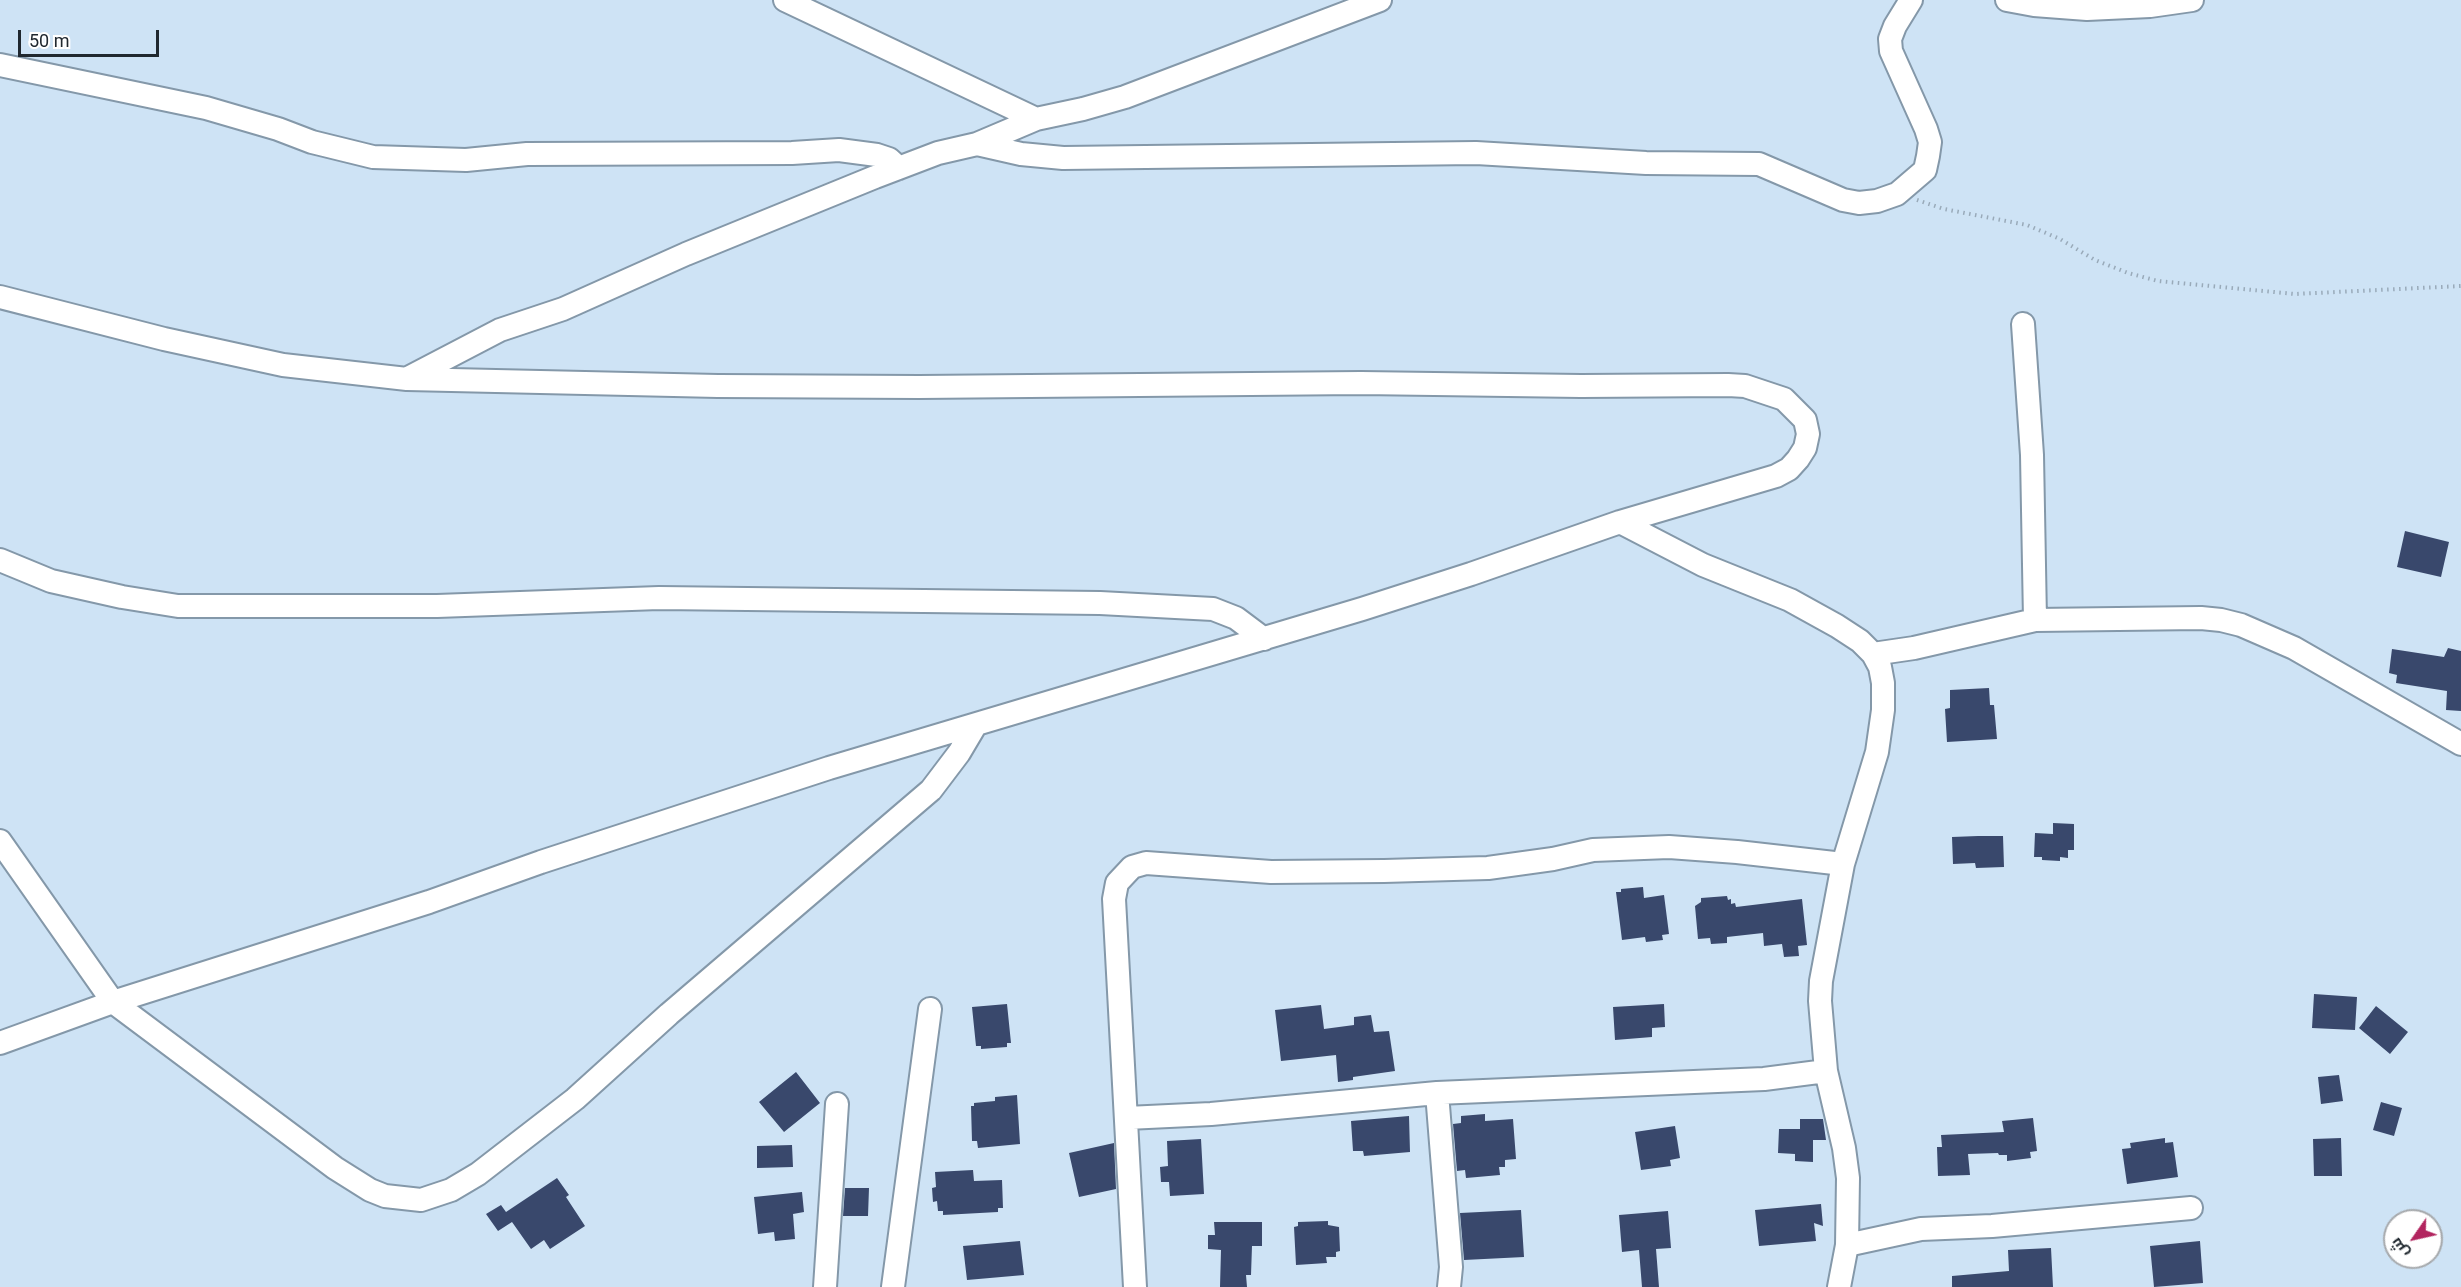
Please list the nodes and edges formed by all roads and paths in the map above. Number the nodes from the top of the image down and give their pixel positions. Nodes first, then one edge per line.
1 (785, 0) edge
2 (1380, 0) edge
3 (1911, 0) edge
4 (2007, 0) edge
5 (2192, 0) edge
6 (0, 64) edge
7 (1036, 118) junction
8 (977, 144) junction
9 (899, 168) junction
10 (1897, 194) junction
11 (2461, 286) edge
12 (0, 297) edge
13 (2023, 324) dead end
14 (407, 379) junction
15 (1620, 522) junction
16 (0, 560) edge
17 (2035, 620) junction
18 (1264, 639) junction
19 (1873, 654) junction
20 (975, 726) junction
21 (2461, 744) edge
22 (0, 841) edge
23 (1843, 864) junction
24 (113, 1002) junction
25 (930, 1009) dead end
26 (0, 1043) edge
27 (1826, 1071) junction
28 (1437, 1093) junction
29 (837, 1104) dead end
30 (1127, 1118) junction
31 (2191, 1208) dead end
32 (1847, 1245) junction
33 (825, 1287) edge
34 (892, 1287) edge
35 (1135, 1287) edge
36 (1449, 1287) edge
37 (1839, 1287) edge

1 - 7 street
2 - 7 street
3 - 10 street
4 - 5 street
6 - 9 street
7 - 8 street
8 - 9 street
8 - 10 street
9 - 14 street
10 - 11 path
12 - 14 street
13 - 17 street
14 - 15 street
15 - 18 street
15 - 19 street
16 - 18 street
17 - 19 street
17 - 21 street
18 - 20 street
19 - 23 street
20 - 24 street
20 - 24 street
22 - 24 street
23 - 27 street
23 - 30 street
24 - 26 street
25 - 34 street
27 - 28 street
27 - 32 street
28 - 30 street
28 - 36 street
29 - 33 street
30 - 35 street
31 - 32 street
32 - 37 street

